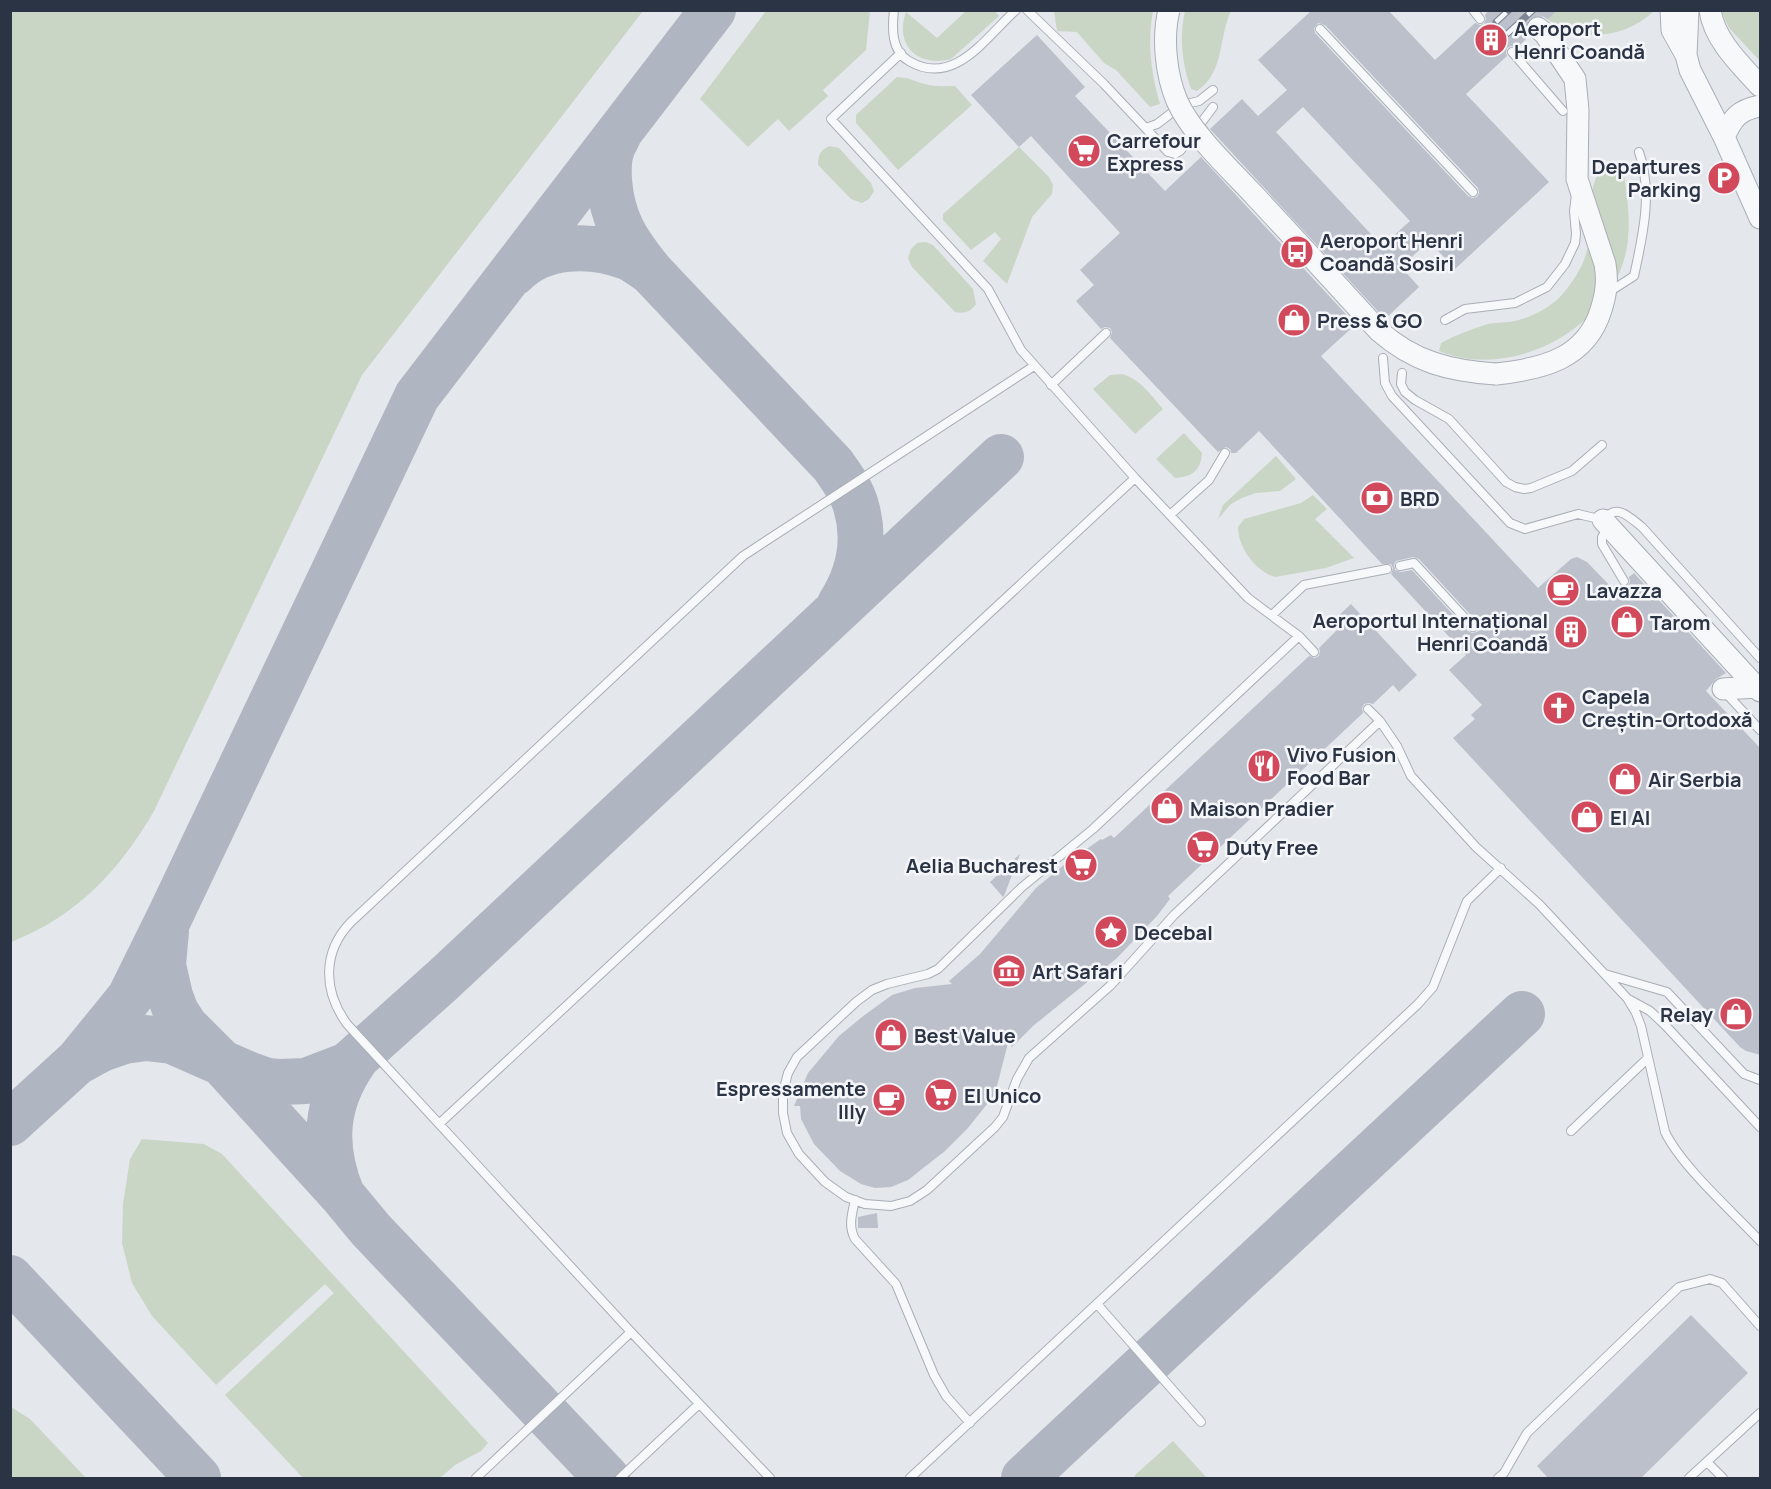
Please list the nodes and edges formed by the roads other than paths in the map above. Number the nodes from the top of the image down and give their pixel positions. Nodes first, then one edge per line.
1 (894, 10) edge
2 (1016, 10) edge
3 (1027, 10) edge
4 (1169, 10) edge
5 (1473, 10) edge
6 (1671, 10) edge
7 (1688, 10) edge
8 (1710, 10) edge
9 (1480, 19) dead end
10 (1538, 28) tunnel mouth
11 (1320, 29) dead end
12 (1512, 52) dead end
13 (901, 53) junction
14 (1686, 55) junction
15 (1761, 86) edge
16 (1213, 90) dead end
17 (1761, 106) edge
18 (1213, 107) dead end
19 (1563, 111) dead end
20 (1146, 128) junction
21 (1724, 137) junction
22 (1639, 152) dead end
23 (1577, 179) junction
24 (1473, 192) dead end
25 (1761, 218) edge
26 (1606, 294) junction
27 (1445, 320) dead end
28 (1106, 333) dead end
29 (1383, 358) dead end
30 (1034, 366) junction
31 (1402, 373) dead end
32 (1051, 385) junction
33 (1602, 445) dead end
34 (1225, 453) dead end
35 (1135, 478) junction
36 (1170, 515) junction
37 (1606, 523) junction
38 (1400, 566) dead end
39 (1387, 569) dead end
40 (1624, 581) dead end
41 (1272, 615) junction
42 (1473, 627) dead end
43 (1299, 636) junction
44 (1314, 652) dead end
45 (1761, 658) edge
46 (1719, 686) joint
47 (1759, 689) edge
48 (1368, 709) dead end
49 (1380, 721) junction
50 (1761, 729) edge
51 (1501, 868) junction
52 (1605, 974) junction
53 (1627, 999) junction
54 (1648, 1058) junction
55 (1761, 1080) edge
56 (439, 1124) junction
57 (1761, 1126) edge
58 (1571, 1131) dead end
59 (855, 1200) junction
60 (1761, 1241) edge
61 (1097, 1304) junction
62 (1761, 1326) edge
63 (631, 1332) junction
64 (699, 1404) junction
65 (1761, 1413) edge
66 (1201, 1422) dead end
67 (970, 1423) junction
68 (1707, 1462) junction
69 (1504, 1477) edge
70 (476, 1479) edge
71 (620, 1479) edge
72 (770, 1479) edge
73 (910, 1479) edge
74 (1689, 1479) edge
75 (1723, 1479) edge

1 - 13 lane
2 - 13 lane
3 - 20 lane
4 - 26 street, bridge
5 - 9 lane
6 - 14 street
7 - 14 street
8 - 15 street
10 - 23 street
11 - 24 lane
12 - 19 lane
13 - 30 lane
14 - 21 street
16 - 20 lane
17 - 21 street
18 - 20 lane
21 - 25 street
22 - 26 lane
23 - 26 street
23 - 27 lane
28 - 32 lane
29 - 37 lane
30 - 32 lane
30 - 56 lane
31 - 33 lane
32 - 35 lane
34 - 36 lane
35 - 36 lane
35 - 56 lane
36 - 41 lane
37 - 40 lane
37 - 45 lane
37 - 47 street
38 - 42 lane
39 - 41 lane
41 - 43 lane
43 - 44 lane
43 - 59 lane
46 - 47 street
46 - 50 lane
48 - 49 lane
49 - 51 lane
49 - 59 lane
51 - 52 lane
51 - 61 lane
52 - 53 lane
52 - 55 lane
53 - 54 lane
53 - 57 lane
54 - 58 lane
54 - 60 lane
56 - 63 lane
59 - 67 lane
61 - 66 lane
61 - 67 lane
62 - 69 lane
63 - 64 lane
63 - 70 lane
64 - 71 lane
64 - 72 lane
65 - 68 lane
67 - 73 lane
68 - 74 lane
68 - 75 lane

